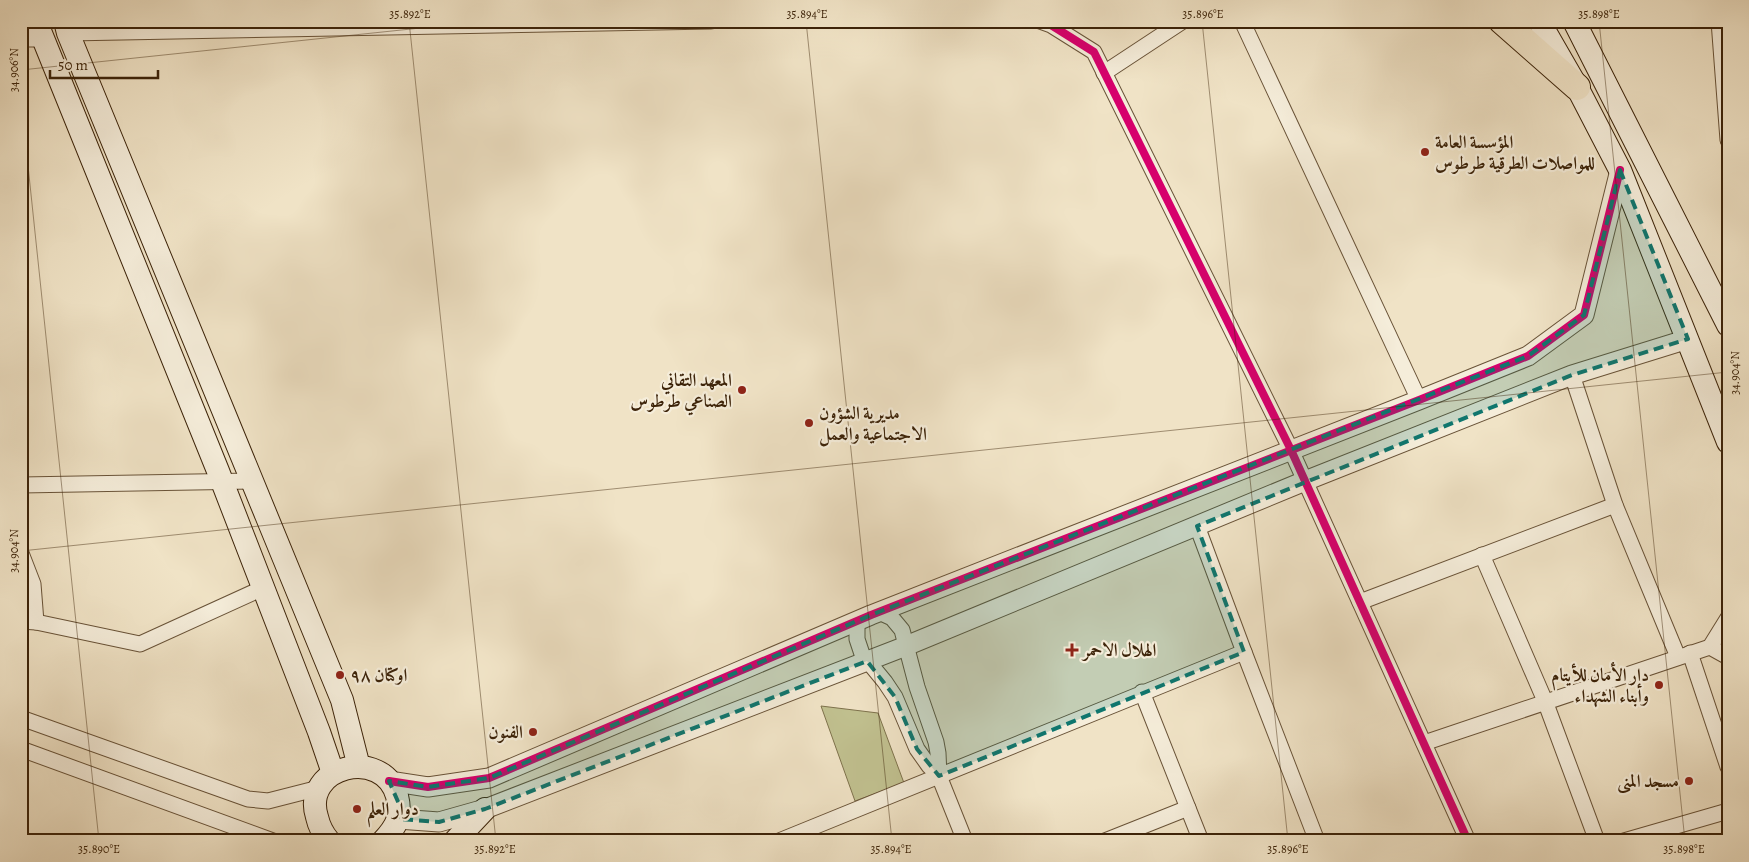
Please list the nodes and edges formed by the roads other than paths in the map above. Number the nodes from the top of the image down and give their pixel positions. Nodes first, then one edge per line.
1 (711, 21) edge
2 (1040, 21) edge
3 (1183, 21) edge
4 (1242, 21) edge
5 (1502, 21) edge
6 (1539, 21) edge
7 (1574, 21) edge
8 (1718, 21) edge
9 (583, 23) edge
10 (290, 26) edge
11 (66, 27) edge
12 (33, 33) edge
13 (1104, 73) junction
14 (1577, 87) junction
15 (1728, 140) edge
16 (1620, 170) junction
17 (1728, 325) edge
18 (1688, 339) junction
19 (1572, 375) junction
20 (1419, 400) junction
21 (1728, 442) edge
22 (1291, 450) junction
23 (222, 481) junction
24 (252, 481) junction
25 (1305, 481) junction
26 (21, 485) edge
27 (1615, 505) junction
28 (1197, 526) junction
29 (21, 553) edge
30 (1482, 555) junction
31 (263, 588) junction
32 (1360, 602) junction
33 (879, 612) junction
34 (1728, 618) edge
35 (857, 621) junction
36 (28, 622) edge
37 (906, 646) junction
38 (1710, 647) junction
39 (1244, 652) junction
40 (1684, 655) junction
41 (1728, 657) edge
42 (867, 661) junction
43 (1142, 692) junction
44 (1545, 701) junction
45 (21, 718) edge
46 (1424, 743) junction
47 (21, 749) edge
48 (359, 766) junction
49 (1728, 767) edge
50 (939, 776) junction
51 (326, 781) junction
52 (389, 781) junction
53 (1188, 808) junction
54 (485, 809) junction
55 (1728, 811) edge
56 (393, 832) edge
57 (273, 841) edge
58 (329, 841) edge
59 (456, 841) edge
60 (779, 841) edge
61 (965, 841) edge
62 (1105, 841) edge
63 (1201, 841) edge
64 (1317, 841) edge
65 (1468, 841) edge
66 (1597, 841) edge
67 (1624, 841) edge

1 - 9 street
2 - 13 street
3 - 13 street
4 - 20 street
5 - 14 highway
6 - 14 main road
7 - 17 main road
8 - 15 street
9 - 10 street
10 - 11 street
11 - 24 main road
12 - 23 main road
13 - 22 street
14 - 16 main road
16 - 18 main road
16 - 20 street
18 - 19 street
18 - 21 main road
19 - 25 street
19 - 27 street
20 - 22 street
22 - 25 street
22 - 33 street
23 - 24 street
23 - 26 street
23 - 31 main road
24 - 48 main road
25 - 28 street
25 - 32 street
27 - 30 street
27 - 40 street
28 - 37 street
28 - 39 street
29 - 36 street
30 - 32 street
30 - 44 street
31 - 36 street
31 - 51 main road
32 - 46 street
33 - 35 street
33 - 37 street
34 - 38 street
35 - 42 street
35 - 52 street
37 - 42 street
37 - 50 street
38 - 40 street
38 - 41 street
39 - 43 street
39 - 64 street
40 - 44 street
40 - 49 street
42 - 50 street
42 - 54 street
43 - 50 street
43 - 53 street
44 - 46 street
44 - 66 street
45 - 51 street
46 - 65 street
47 - 57 street
48 - 51 main road
48 - 52 main road
50 - 60 street
50 - 61 street
51 - 58 main road
52 - 56 main road
53 - 62 street
53 - 63 street
54 - 56 street
54 - 59 main road
55 - 67 street

